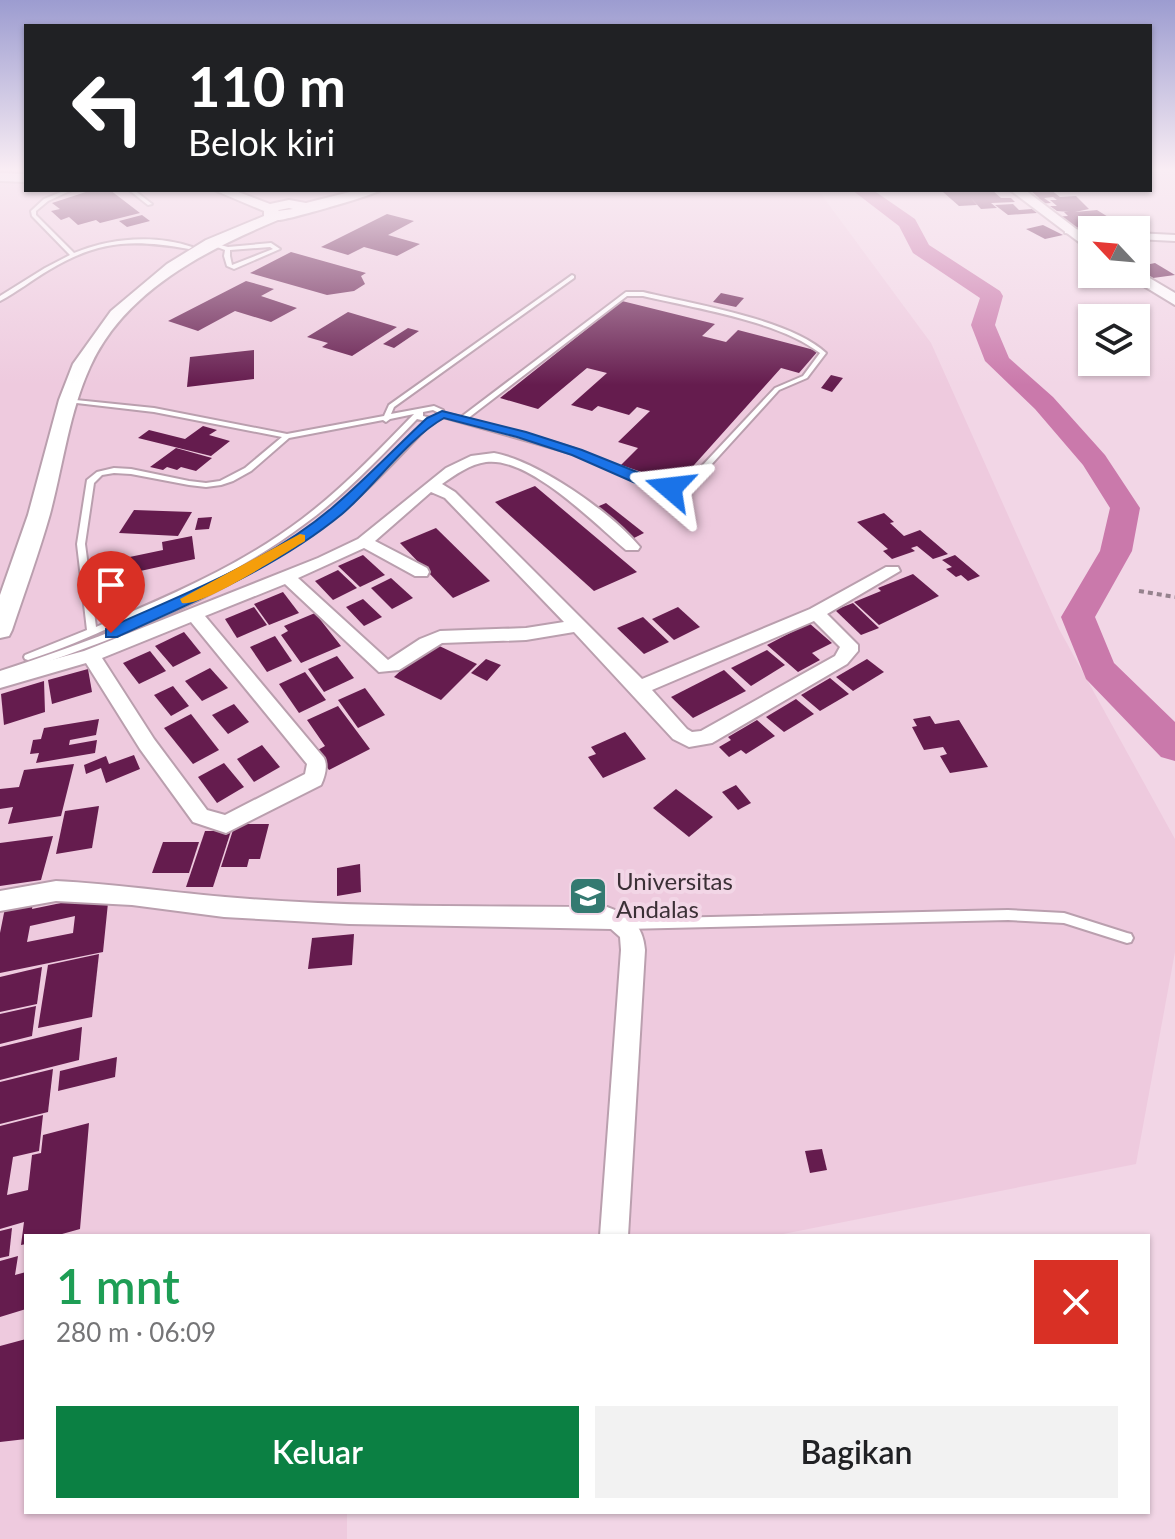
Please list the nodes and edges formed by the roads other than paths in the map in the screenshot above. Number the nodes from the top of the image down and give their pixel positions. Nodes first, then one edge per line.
1 (59, 241) edge
2 (115, 241) edge
3 (160, 241) edge
4 (204, 241) edge
5 (229, 241) edge
6 (220, 246) junction
7 (189, 247) junction
8 (73, 255) junction
9 (572, 277) dead end
10 (1150, 285) edge
11 (0, 299) edge
12 (1175, 300) edge
13 (82, 351) junction
14 (68, 400) junction
15 (419, 413) junction
16 (442, 414) junction
17 (463, 419) junction
18 (386, 420) junction
19 (431, 420) junction
20 (287, 436) junction
21 (46, 448) junction
22 (428, 487) junction
23 (15, 529) dead end
24 (364, 542) junction
25 (632, 547) dead end
26 (892, 571) dead end
27 (421, 572) dead end
28 (0, 574) edge
29 (288, 578) junction
30 (816, 613) junction
31 (195, 615) junction
32 (579, 625) junction
33 (0, 630) edge
34 (92, 633) junction
35 (90, 656) junction
36 (0, 668) edge
37 (0, 674) edge
38 (0, 681) edge
39 (639, 688) junction
40 (0, 901) edge
41 (625, 924) junction
42 (1127, 938) dead end
43 (614, 1234) edge

1 - 8 lane
2 - 8 lane
3 - 7 lane
4 - 7 street
5 - 6 street
6 - 6 lane
6 - 13 street
7 - 13 street
8 - 11 lane
9 - 18 lane
10 - 12 street
13 - 14 street
13 - 21 street
14 - 20 lane
14 - 21 street
15 - 16 lane
15 - 18 lane
15 - 19 lane
15 - 34 lane
16 - 17 lane
16 - 19 lane
17 - 17 lane
18 - 20 lane
19 - 37 lane
20 - 34 lane
21 - 33 street
22 - 24 street
22 - 25 street
22 - 32 street
23 - 28 street
24 - 27 street
24 - 29 street
26 - 30 street
29 - 31 street
29 - 32 street
30 - 39 street
30 - 39 street
31 - 35 street
31 - 35 street
32 - 39 street
34 - 36 lane
35 - 38 street
40 - 41 street
41 - 42 lane
41 - 43 street

